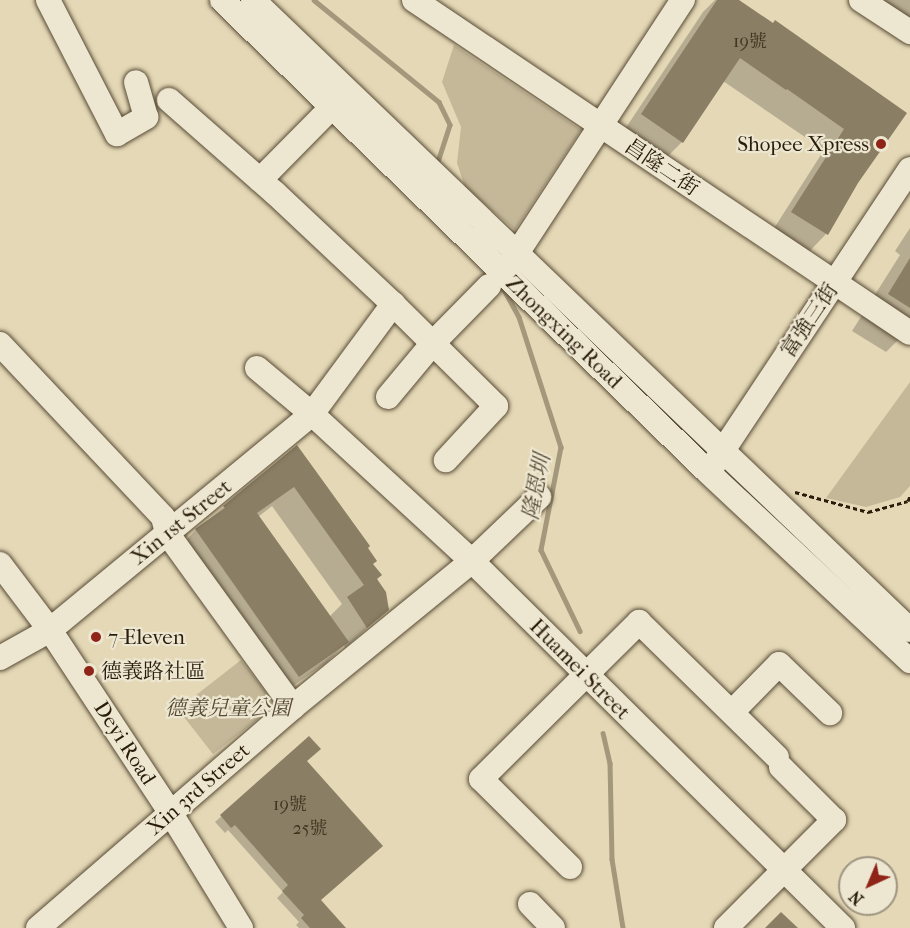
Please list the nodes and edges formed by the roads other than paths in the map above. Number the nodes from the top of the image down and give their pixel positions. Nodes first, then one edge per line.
1 (48, 0) edge
2 (222, 0) edge
3 (253, 0) edge
4 (414, 0) edge
5 (683, 0) edge
6 (861, 0) edge
7 (910, 32) edge
8 (136, 82) dead end
9 (169, 100) dead end
10 (332, 107) junction
11 (601, 126) junction
12 (910, 169) edge
13 (260, 180) junction
14 (518, 251) junction
15 (497, 280) junction
16 (834, 282) junction
17 (393, 304) junction
18 (910, 333) edge
19 (434, 343) junction
20 (0, 344) edge
21 (257, 368) dead end
22 (388, 397) dead end
23 (312, 414) junction
24 (723, 452) junction
25 (446, 460) dead end
26 (708, 472) junction
27 (539, 497) dead end
28 (167, 533) junction
29 (472, 561) junction
30 (0, 564) edge
31 (50, 630) junction
32 (910, 630) edge
33 (0, 658) edge
34 (910, 661) edge
35 (585, 674) junction
36 (293, 707) junction
37 (732, 712) junction
38 (830, 713) dead end
39 (170, 812) junction
40 (570, 867) dead end
41 (785, 871) junction
42 (530, 904) dead end
43 (38, 928) edge
44 (241, 928) edge
45 (553, 928) edge
46 (726, 928) edge
47 (843, 928) edge

1 - 8 street
2 - 10 street, Zhongxing Road
3 - 14 street, Zhongxing Road
4 - 11 street, 昌隆二街
5 - 11 street
6 - 7 street
9 - 13 street
10 - 13 street
10 - 15 street, Zhongxing Road
11 - 14 street
11 - 16 street, 昌隆二街
12 - 16 street, 富強三街
13 - 17 street
14 - 15 street
14 - 24 street, Zhongxing Road
15 - 19 street
15 - 26 street, Zhongxing Road
16 - 18 street, 昌隆二街
16 - 24 street, 富強三街
17 - 19 street
17 - 23 street, Xin 1st Street
19 - 22 street
19 - 25 street
20 - 28 street
21 - 23 street, Huamei Street
23 - 28 street, Xin 1st Street
23 - 29 street, Huamei Street
24 - 26 street, 富強三街
24 - 32 street, Zhongxing Road
26 - 34 street, Zhongxing Road
27 - 29 street, Xin 3rd Street
28 - 31 street, Xin 1st Street
28 - 36 street
29 - 35 street, Huamei Street
29 - 36 street, Xin 3rd Street
30 - 31 street, Deyi Road
31 - 33 street, Xin 1st Street
31 - 39 street, Deyi Road
35 - 37 street
35 - 40 street
35 - 41 street, Huamei Street
36 - 39 street, Xin 3rd Street
37 - 38 street
37 - 41 street
39 - 43 street, Xin 3rd Street
39 - 44 street, Deyi Road
41 - 46 street
41 - 47 street, Huamei Street
42 - 45 street

